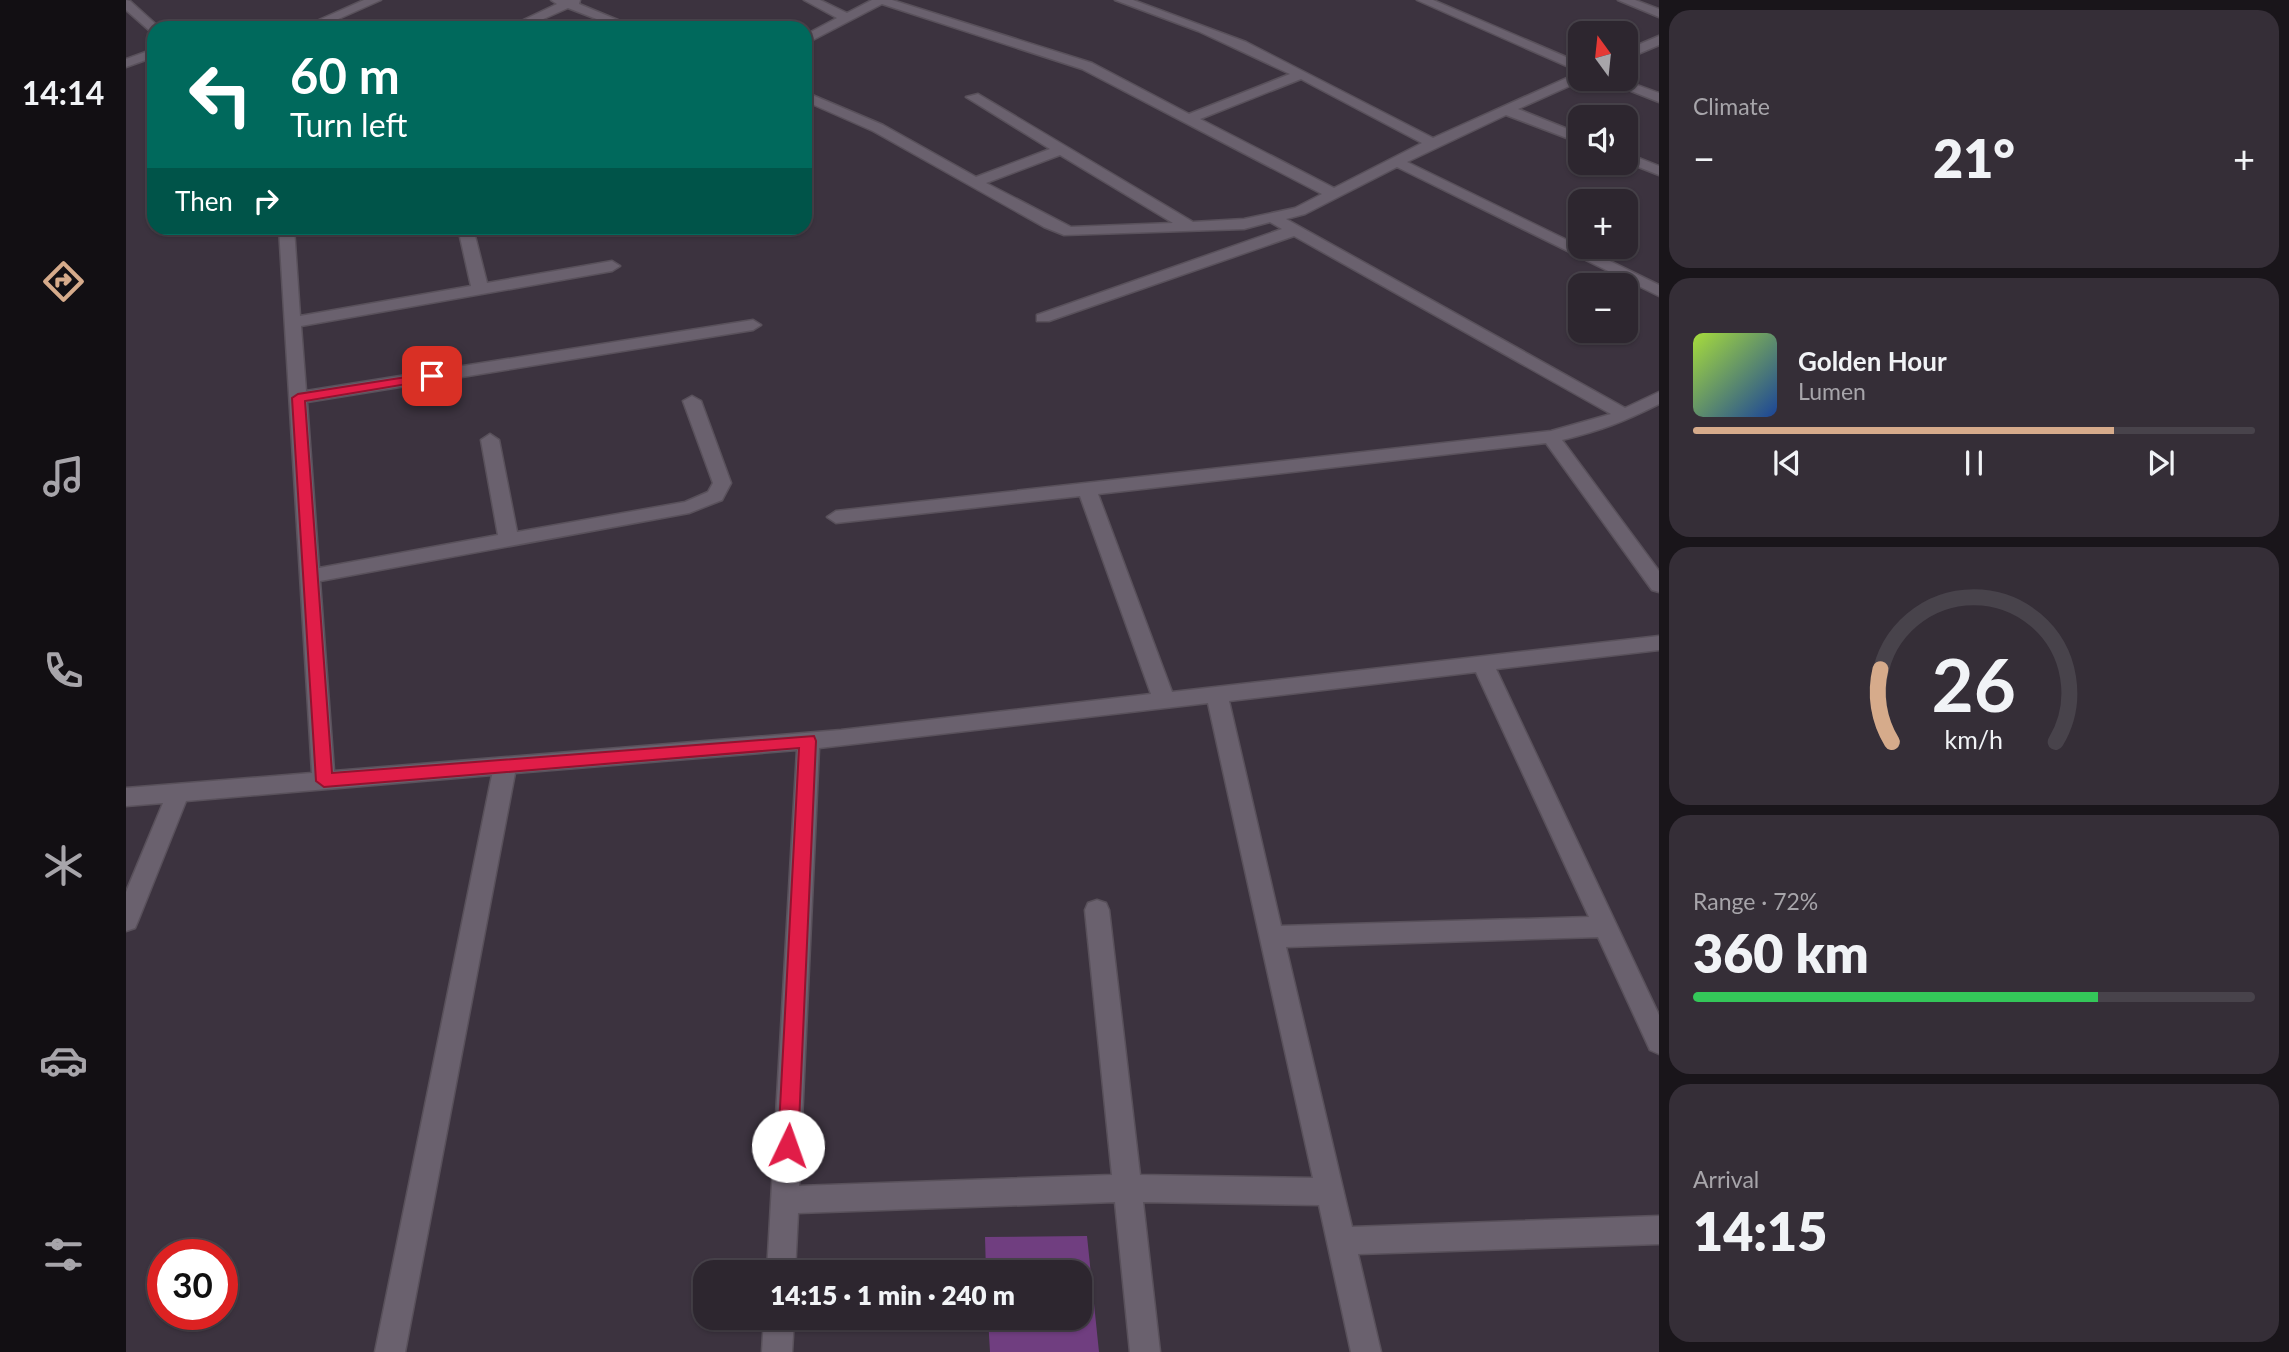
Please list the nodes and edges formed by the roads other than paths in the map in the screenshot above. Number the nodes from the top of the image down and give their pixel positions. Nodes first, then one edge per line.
1 (375, 0) edge
2 (810, 0) edge
3 (880, 0) edge
4 (1121, 0) edge
5 (1423, 0) edge
6 (1624, 0) edge
7 (567, 1) edge
8 (126, 4) edge
9 (1659, 13) edge
10 (132, 17) edge
11 (847, 18) junction
12 (324, 21) edge
13 (527, 21) edge
14 (614, 21) edge
15 (812, 36) edge
16 (1659, 40) edge
17 (1638, 50) edge
18 (147, 56) edge
19 (126, 63) edge
20 (1568, 63) edge
21 (1299, 75) junction
22 (1568, 82) edge
23 (1638, 90) edge
24 (973, 97) dead end
25 (1659, 98) edge
26 (812, 99) edge
27 (1507, 110) junction
28 (1190, 118) junction
29 (1568, 134) edge
30 (1433, 143) junction
31 (1061, 150) junction
32 (1397, 162) junction
33 (1638, 162) edge
34 (1659, 171) edge
35 (975, 182) junction
36 (1334, 194) junction
37 (1275, 219) junction
38 (1190, 227) junction
39 (1295, 230) junction
40 (287, 235) edge
41 (467, 235) edge
42 (612, 266) dead end
43 (480, 289) junction
44 (1659, 291) edge
45 (1043, 318) dead end
46 (293, 322) junction
47 (753, 325) dead end
48 (1659, 397) edge
49 (298, 398) junction
50 (692, 401) dead end
51 (1625, 415) junction
52 (1551, 437) junction
53 (490, 440) dead end
54 (1087, 489) junction
55 (836, 517) dead end
56 (509, 541) junction
57 (311, 576) junction
58 (1659, 585) edge
59 (1659, 643) edge
60 (1484, 666) junction
61 (1217, 696) junction
62 (1165, 702) junction
63 (808, 741) junction
64 (505, 766) junction
65 (324, 781) junction
66 (178, 793) junction
67 (126, 797) edge
68 (1097, 910) dead end
69 (126, 921) edge
70 (1605, 926) junction
71 (1272, 937) junction
72 (1659, 1042) edge
73 (1127, 1188) junction
74 (1328, 1192) junction
75 (785, 1200) junction
76 (1659, 1230) edge
77 (1340, 1241) junction
78 (782, 1260) edge
79 (778, 1330) edge
80 (390, 1352) edge
81 (777, 1352) edge
82 (1145, 1352) edge
83 (1366, 1352) edge

1 - 12 street
2 - 11 street
3 - 11 street
3 - 28 street
4 - 21 street
5 - 20 street
6 - 9 street
7 - 13 street
7 - 14 street
8 - 10 street
11 - 15 street
16 - 17 street
18 - 19 street
21 - 28 street
21 - 30 street
22 - 27 street
23 - 25 street
24 - 31 street
26 - 35 street
27 - 29 street
27 - 30 street
28 - 36 street
30 - 32 street
31 - 35 street
31 - 38 street
32 - 36 street
32 - 44 street
33 - 34 street
35 - 38 street
36 - 37 street
37 - 38 street
37 - 39 street
39 - 45 street
39 - 51 street
40 - 46 street
41 - 43 street
42 - 43 street
43 - 46 street
46 - 49 street
47 - 49 street
48 - 51 street
49 - 57 street
50 - 56 street
51 - 52 street
52 - 54 street
52 - 58 street
53 - 56 street
54 - 55 street
54 - 62 street
56 - 57 street
57 - 65 street
59 - 60 street
60 - 61 street
60 - 70 street
61 - 62 street
61 - 71 street
62 - 63 street
63 - 64 street
63 - 75 street
64 - 65 street
64 - 80 street
65 - 66 street
66 - 67 street
66 - 69 street
68 - 73 street
70 - 71 street
70 - 72 street
71 - 74 street
73 - 74 street
73 - 75 street
73 - 82 street
74 - 77 street
75 - 78 street
76 - 77 street
77 - 83 street
79 - 81 street

